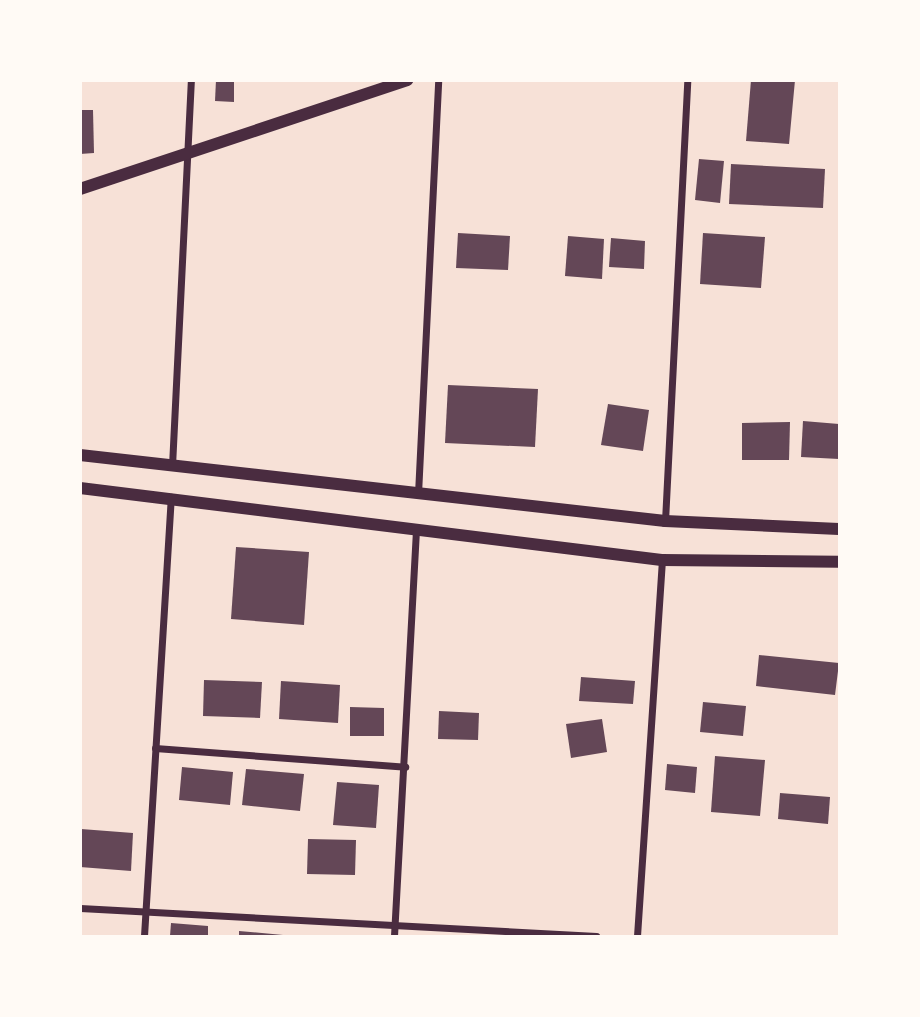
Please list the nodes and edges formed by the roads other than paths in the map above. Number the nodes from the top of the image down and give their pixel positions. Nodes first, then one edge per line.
1 (191, 80) edge
2 (407, 80) edge
3 (438, 80) edge
4 (687, 80) edge
5 (188, 152) junction
6 (80, 189) edge
7 (80, 455) edge
8 (172, 466) junction
9 (80, 488) edge
10 (418, 494) junction
11 (171, 497) junction
12 (665, 522) junction
13 (839, 529) edge
14 (416, 532) junction
15 (662, 559) junction
16 (839, 562) edge
17 (155, 748) junction
18 (405, 767) junction
19 (80, 908) edge
20 (145, 912) junction
21 (395, 923) junction
22 (144, 936) edge
23 (394, 936) edge
24 (596, 936) edge
25 (638, 936) edge

1 - 5 street
2 - 5 street
3 - 10 street
4 - 12 street
5 - 6 street
5 - 8 street
7 - 8 street
8 - 10 street
9 - 11 street
10 - 12 street
11 - 14 street
11 - 17 street
12 - 13 street
14 - 15 street
14 - 18 street
15 - 16 street
15 - 25 street
17 - 18 street
17 - 20 street
18 - 21 street
19 - 20 street
20 - 21 street
20 - 22 street
21 - 23 street
21 - 24 street

